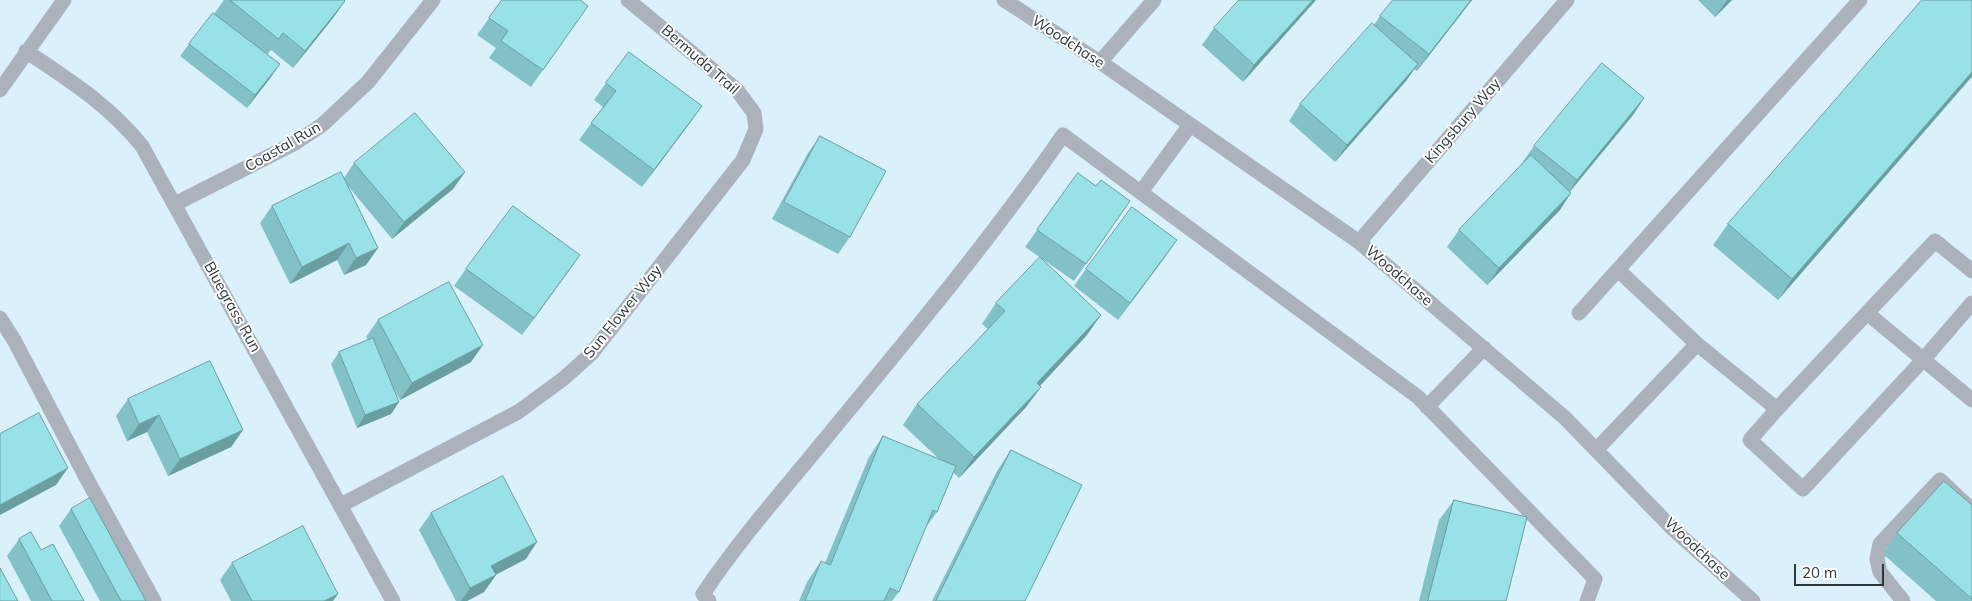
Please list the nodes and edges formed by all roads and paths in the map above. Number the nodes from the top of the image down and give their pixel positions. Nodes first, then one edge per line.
1 (64, 0) edge
2 (432, 0) edge
3 (628, 0) edge
4 (1004, 0) edge
5 (1154, 0) edge
6 (1567, 0) edge
7 (1860, 0) edge
8 (26, 51) junction
9 (1100, 62) junction
10 (0, 90) edge
11 (1190, 125) junction
12 (756, 129) joint
13 (1141, 192) junction
14 (175, 204) junction
15 (1359, 242) junction
16 (1618, 270) junction
17 (1972, 271) edge
18 (1972, 303) edge
19 (1579, 313) dead end
20 (1868, 313) junction
21 (0, 318) edge
22 (1697, 344) junction
23 (1484, 348) junction
24 (1924, 360) junction
25 (1972, 400) edge
26 (1427, 407) junction
27 (1777, 409) junction
28 (1596, 450) junction
29 (341, 505) junction
30 (1972, 510) edge
31 (154, 601) edge
32 (393, 601) edge
33 (709, 601) edge
34 (1587, 601) edge
35 (1753, 601) edge
36 (1903, 601) edge

1 - 8 street
2 - 14 street, Coastal Run
3 - 12 street, Bermuda Trail
4 - 9 street, Woodchase
5 - 9 street
6 - 15 street, Kingsbury Way
7 - 16 street
8 - 10 street
8 - 14 street, Bluegrass Run
9 - 11 street, Woodchase
11 - 13 street
11 - 15 street, Woodchase
12 - 29 street, Sun Flower Way
13 - 26 street
13 - 33 street
14 - 29 street, Bluegrass Run
15 - 23 street, Woodchase
16 - 19 street
16 - 22 street
17 - 20 street
18 - 24 street
20 - 24 street
20 - 27 street
21 - 31 street
22 - 27 street
22 - 28 street
23 - 26 street
23 - 28 street, Woodchase
24 - 25 street
24 - 27 street
26 - 34 street
28 - 35 street, Woodchase
29 - 32 street, Bluegrass Run
30 - 36 street

